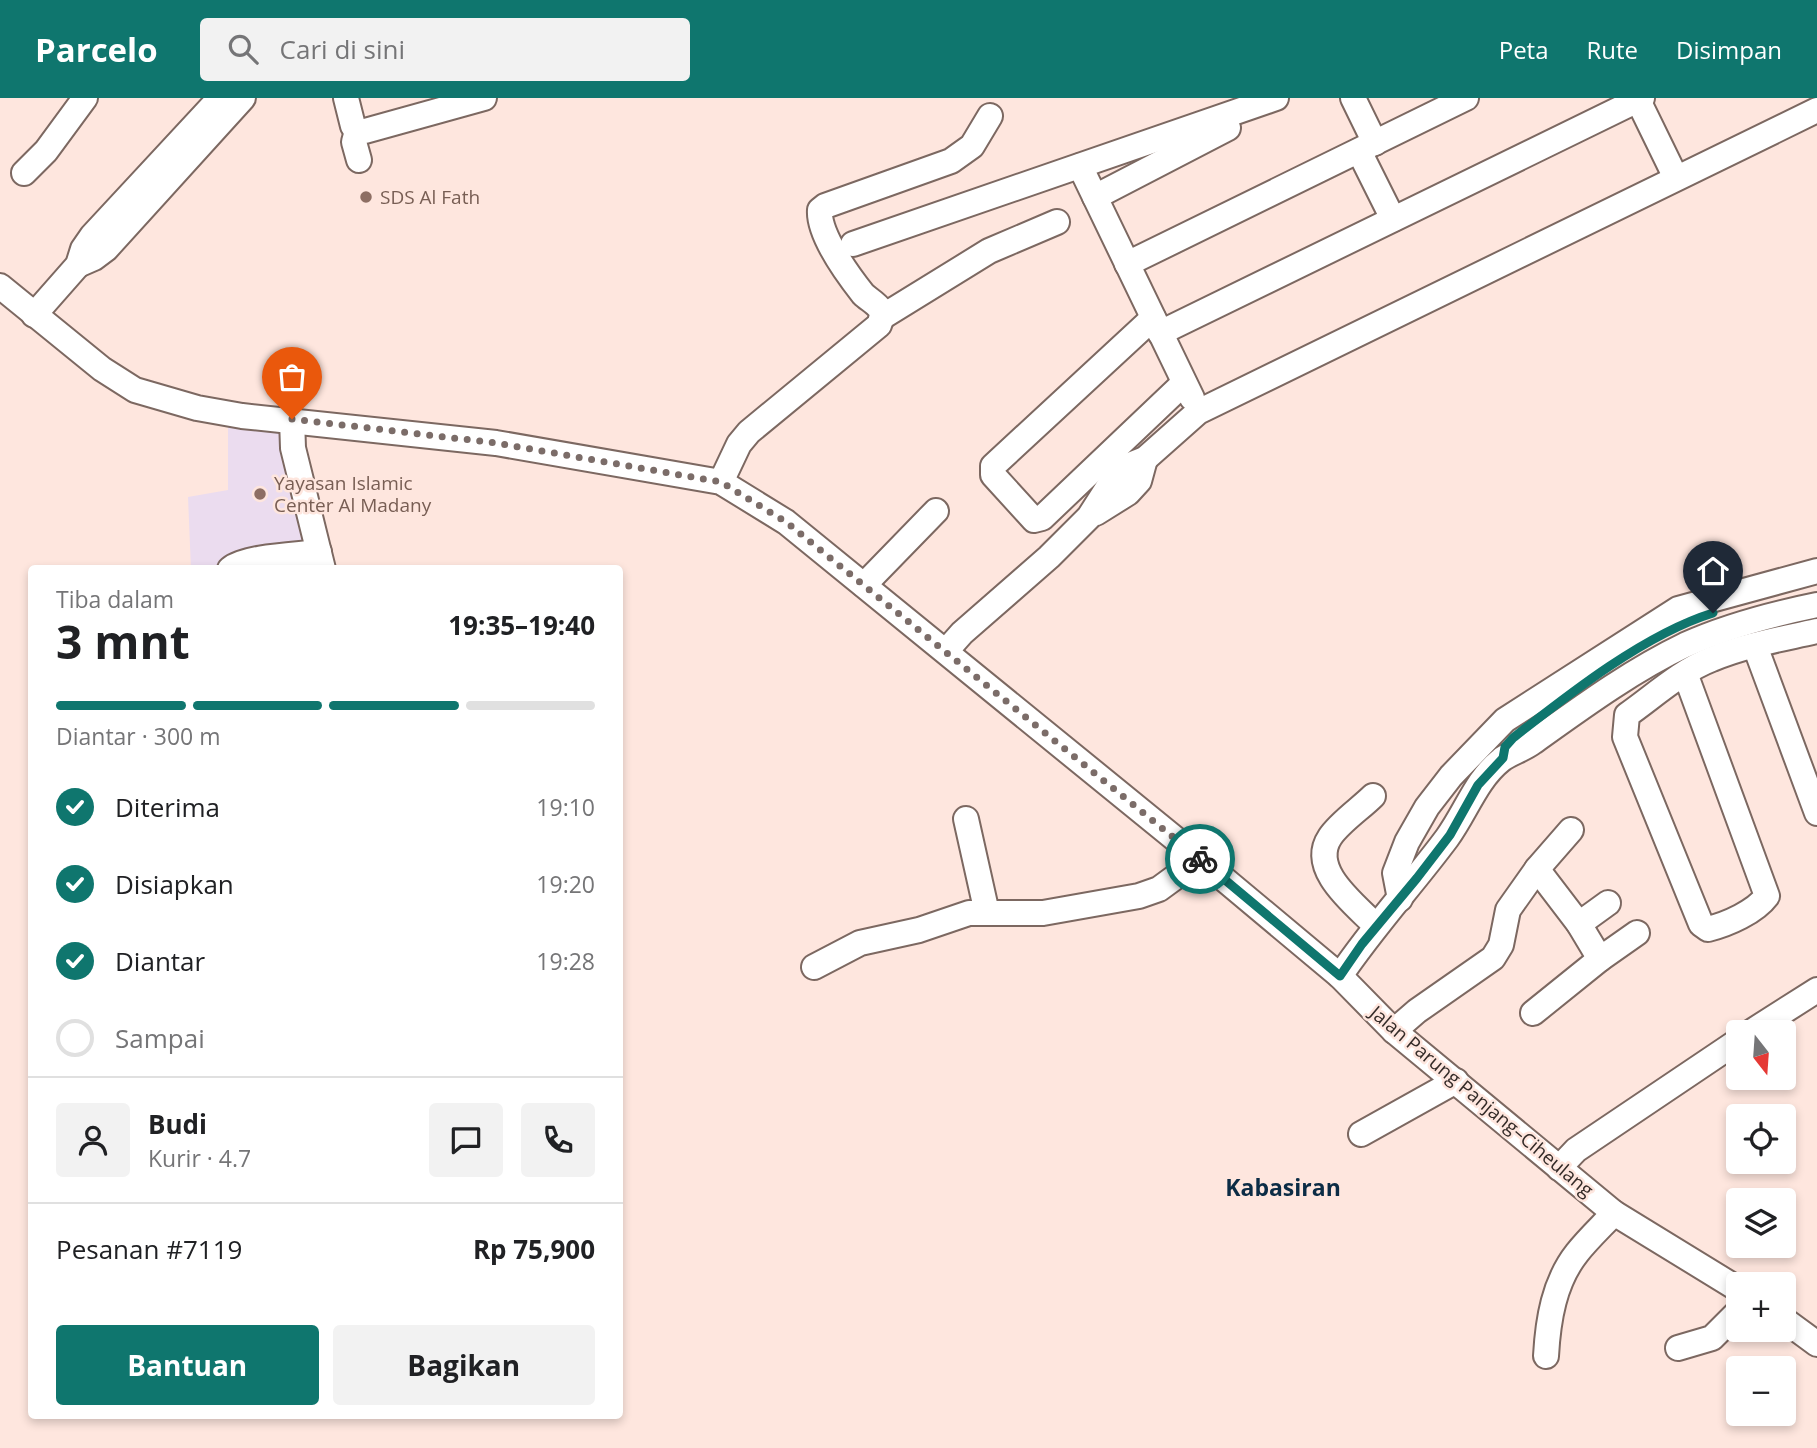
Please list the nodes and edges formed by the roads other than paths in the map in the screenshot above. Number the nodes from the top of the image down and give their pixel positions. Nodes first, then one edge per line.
1 (85, 98) edge
2 (345, 98) edge
3 (485, 98) edge
4 (1276, 98) edge
5 (1286, 98) edge
6 (1353, 98) edge
7 (1466, 98) edge
8 (1639, 99) edge
9 (221, 103) edge
10 (1817, 110) edge
11 (990, 116) dead end
12 (357, 131) junction
13 (1367, 147) junction
14 (359, 160) dead end
15 (1080, 166) junction
16 (24, 173) dead end
17 (1676, 178) junction
18 (1095, 197) junction
19 (1393, 219) junction
20 (1057, 222) dead end
21 (853, 244) dead end
22 (1127, 264) junction
23 (0, 286) edge
24 (34, 315) junction
25 (882, 317) junction
26 (1157, 325) junction
27 (1185, 383) junction
28 (1198, 412) junction
29 (292, 419) junction
30 (721, 482) junction
31 (936, 511) dead end
32 (321, 561) edge
33 (236, 565) edge
34 (1817, 571) edge
35 (864, 584) junction
36 (1817, 589) edge
37 (1817, 605) edge
38 (1817, 631) edge
39 (1755, 646) junction
40 (946, 652) junction
41 (1685, 673) junction
42 (1503, 758) junction
43 (1373, 796) dead end
44 (1817, 813) edge
45 (966, 819) dead end
46 (1571, 830) dead end
47 (1200, 859) junction
48 (1538, 869) junction
49 (1400, 899) junction
50 (1608, 904) dead end
51 (987, 913) junction
52 (1579, 924) junction
53 (1376, 926) junction
54 (1637, 933) dead end
55 (1600, 959) junction
56 (814, 967) dead end
57 (1340, 976) junction
58 (1817, 990) edge
59 (1533, 1013) dead end
60 (1770, 1020) edge
61 (1394, 1031) junction
62 (1726, 1049) edge
63 (1456, 1081) junction
64 (1361, 1134) dead end
65 (1559, 1168) junction
66 (1614, 1213) junction
67 (1726, 1282) edge
68 (1726, 1324) edge
69 (1796, 1329) edge
70 (1817, 1344) edge
71 (1678, 1348) dead end
72 (1546, 1356) dead end

1 - 16 street
2 - 12 street
3 - 12 street
4 - 15 street
5 - 18 street
6 - 13 street
7 - 13 street
8 - 17 street
8 - 19 street
9 - 24 street
10 - 17 street
11 - 25 street
12 - 14 street
13 - 19 street
13 - 22 street
15 - 18 street
15 - 21 street
17 - 28 street
18 - 22 street
19 - 26 street
20 - 25 street
22 - 26 street
23 - 24 street, Jalan Parung Panjang–Ciheulang
24 - 29 street, Jalan Parung Panjang–Ciheulang
25 - 30 street
26 - 27 street
26 - 27 street
27 - 28 street
28 - 40 street
29 - 30 street, Jalan Parung Panjang–Ciheulang
29 - 32 street
30 - 35 street, Jalan Parung Panjang–Ciheulang
31 - 35 street
32 - 33 street
34 - 49 street
35 - 40 street, Jalan Parung Panjang–Ciheulang
36 - 42 street
37 - 42 street
38 - 39 street
39 - 41 street
39 - 44 street
40 - 47 street, Jalan Parung Panjang–Ciheulang
41 - 41 street
42 - 49 street
43 - 53 street
45 - 51 street
46 - 48 street
47 - 51 street
47 - 57 street, Jalan Parung Panjang–Ciheulang
48 - 52 street
48 - 61 street
49 - 53 street
50 - 52 street
51 - 56 street
52 - 55 street
53 - 57 street
54 - 55 street
55 - 59 street
57 - 61 street, Jalan Parung Panjang–Ciheulang
58 - 60 street
61 - 63 street, Jalan Parung Panjang–Ciheulang
62 - 65 street
63 - 64 street
63 - 65 street, Jalan Parung Panjang–Ciheulang
65 - 66 street, Jalan Parung Panjang–Ciheulang
66 - 67 street, Jalan Parung Panjang–Ciheulang
66 - 72 street
68 - 71 street
69 - 70 street

